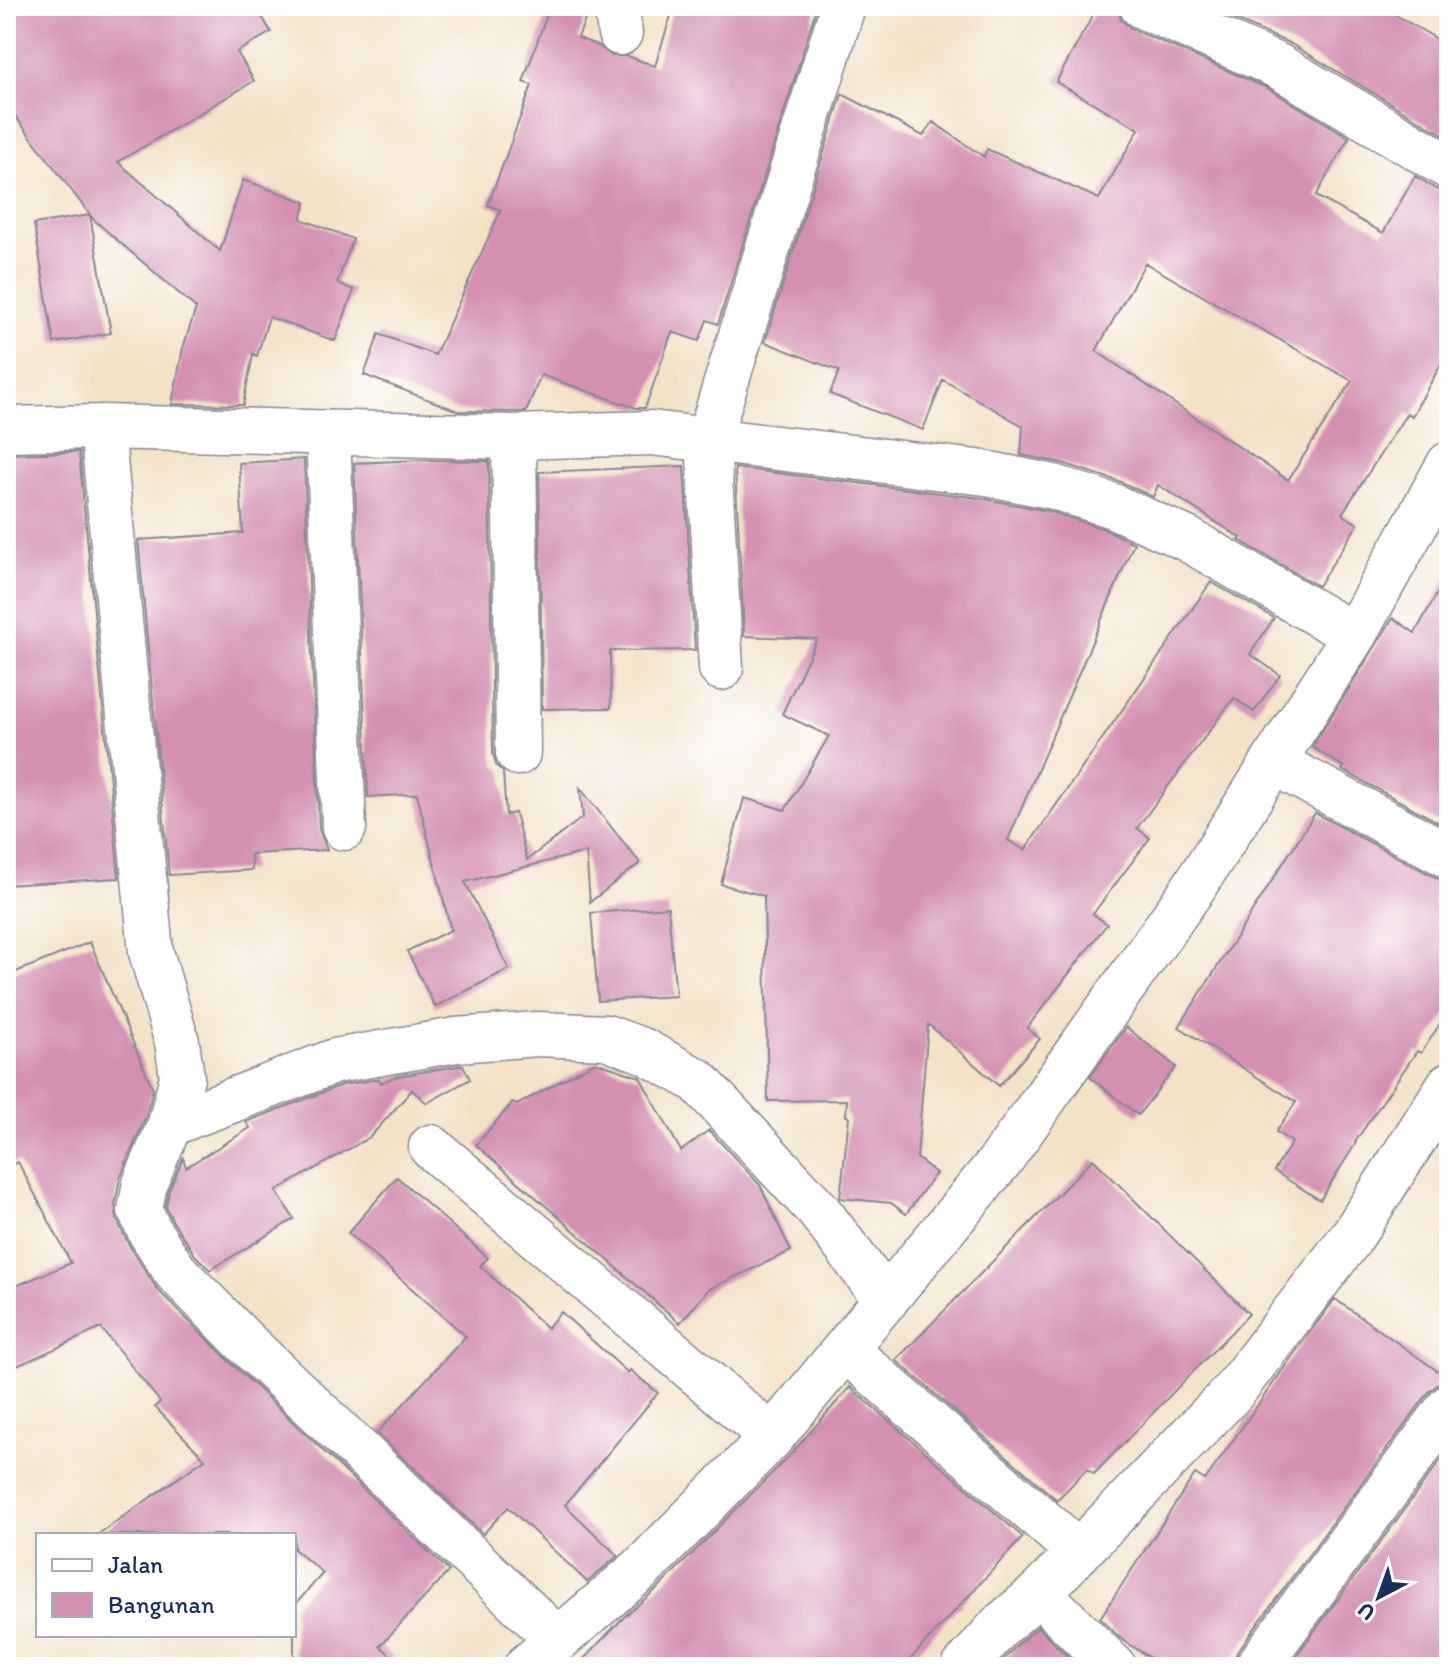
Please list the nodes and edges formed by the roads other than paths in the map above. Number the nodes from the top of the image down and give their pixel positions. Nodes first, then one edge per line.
1 (843, 6) edge
2 (1142, 6) edge
3 (1449, 167) edge
4 (102, 427) junction
5 (6, 429) edge
6 (328, 433) junction
7 (514, 437) junction
8 (708, 441) junction
9 (1449, 464) edge
10 (1354, 635) junction
11 (721, 668) dead end
12 (518, 753) dead end
13 (1273, 762) junction
14 (344, 828) dead end
15 (1449, 856) edge
16 (1449, 1085) edge
17 (170, 1124) junction
18 (431, 1147) dead end
19 (886, 1300) junction
20 (845, 1349) junction
21 (1449, 1407) edge
22 (772, 1437) junction
23 (1079, 1552) junction
24 (1039, 1593) junction
25 (542, 1653) edge
26 (964, 1667) edge
27 (1114, 1667) edge
28 (1257, 1667) edge

1 - 8 street
2 - 3 street
4 - 5 street
4 - 6 street
4 - 17 street
6 - 7 street
6 - 14 street
7 - 8 street
7 - 12 street
8 - 10 street
8 - 11 street
9 - 10 street
10 - 13 street
13 - 15 street
13 - 19 street
16 - 23 street
17 - 19 street
17 - 25 street
18 - 22 street
19 - 20 street
20 - 22 street
20 - 23 street
21 - 28 street
22 - 25 street
23 - 24 street
24 - 26 street
24 - 27 street

